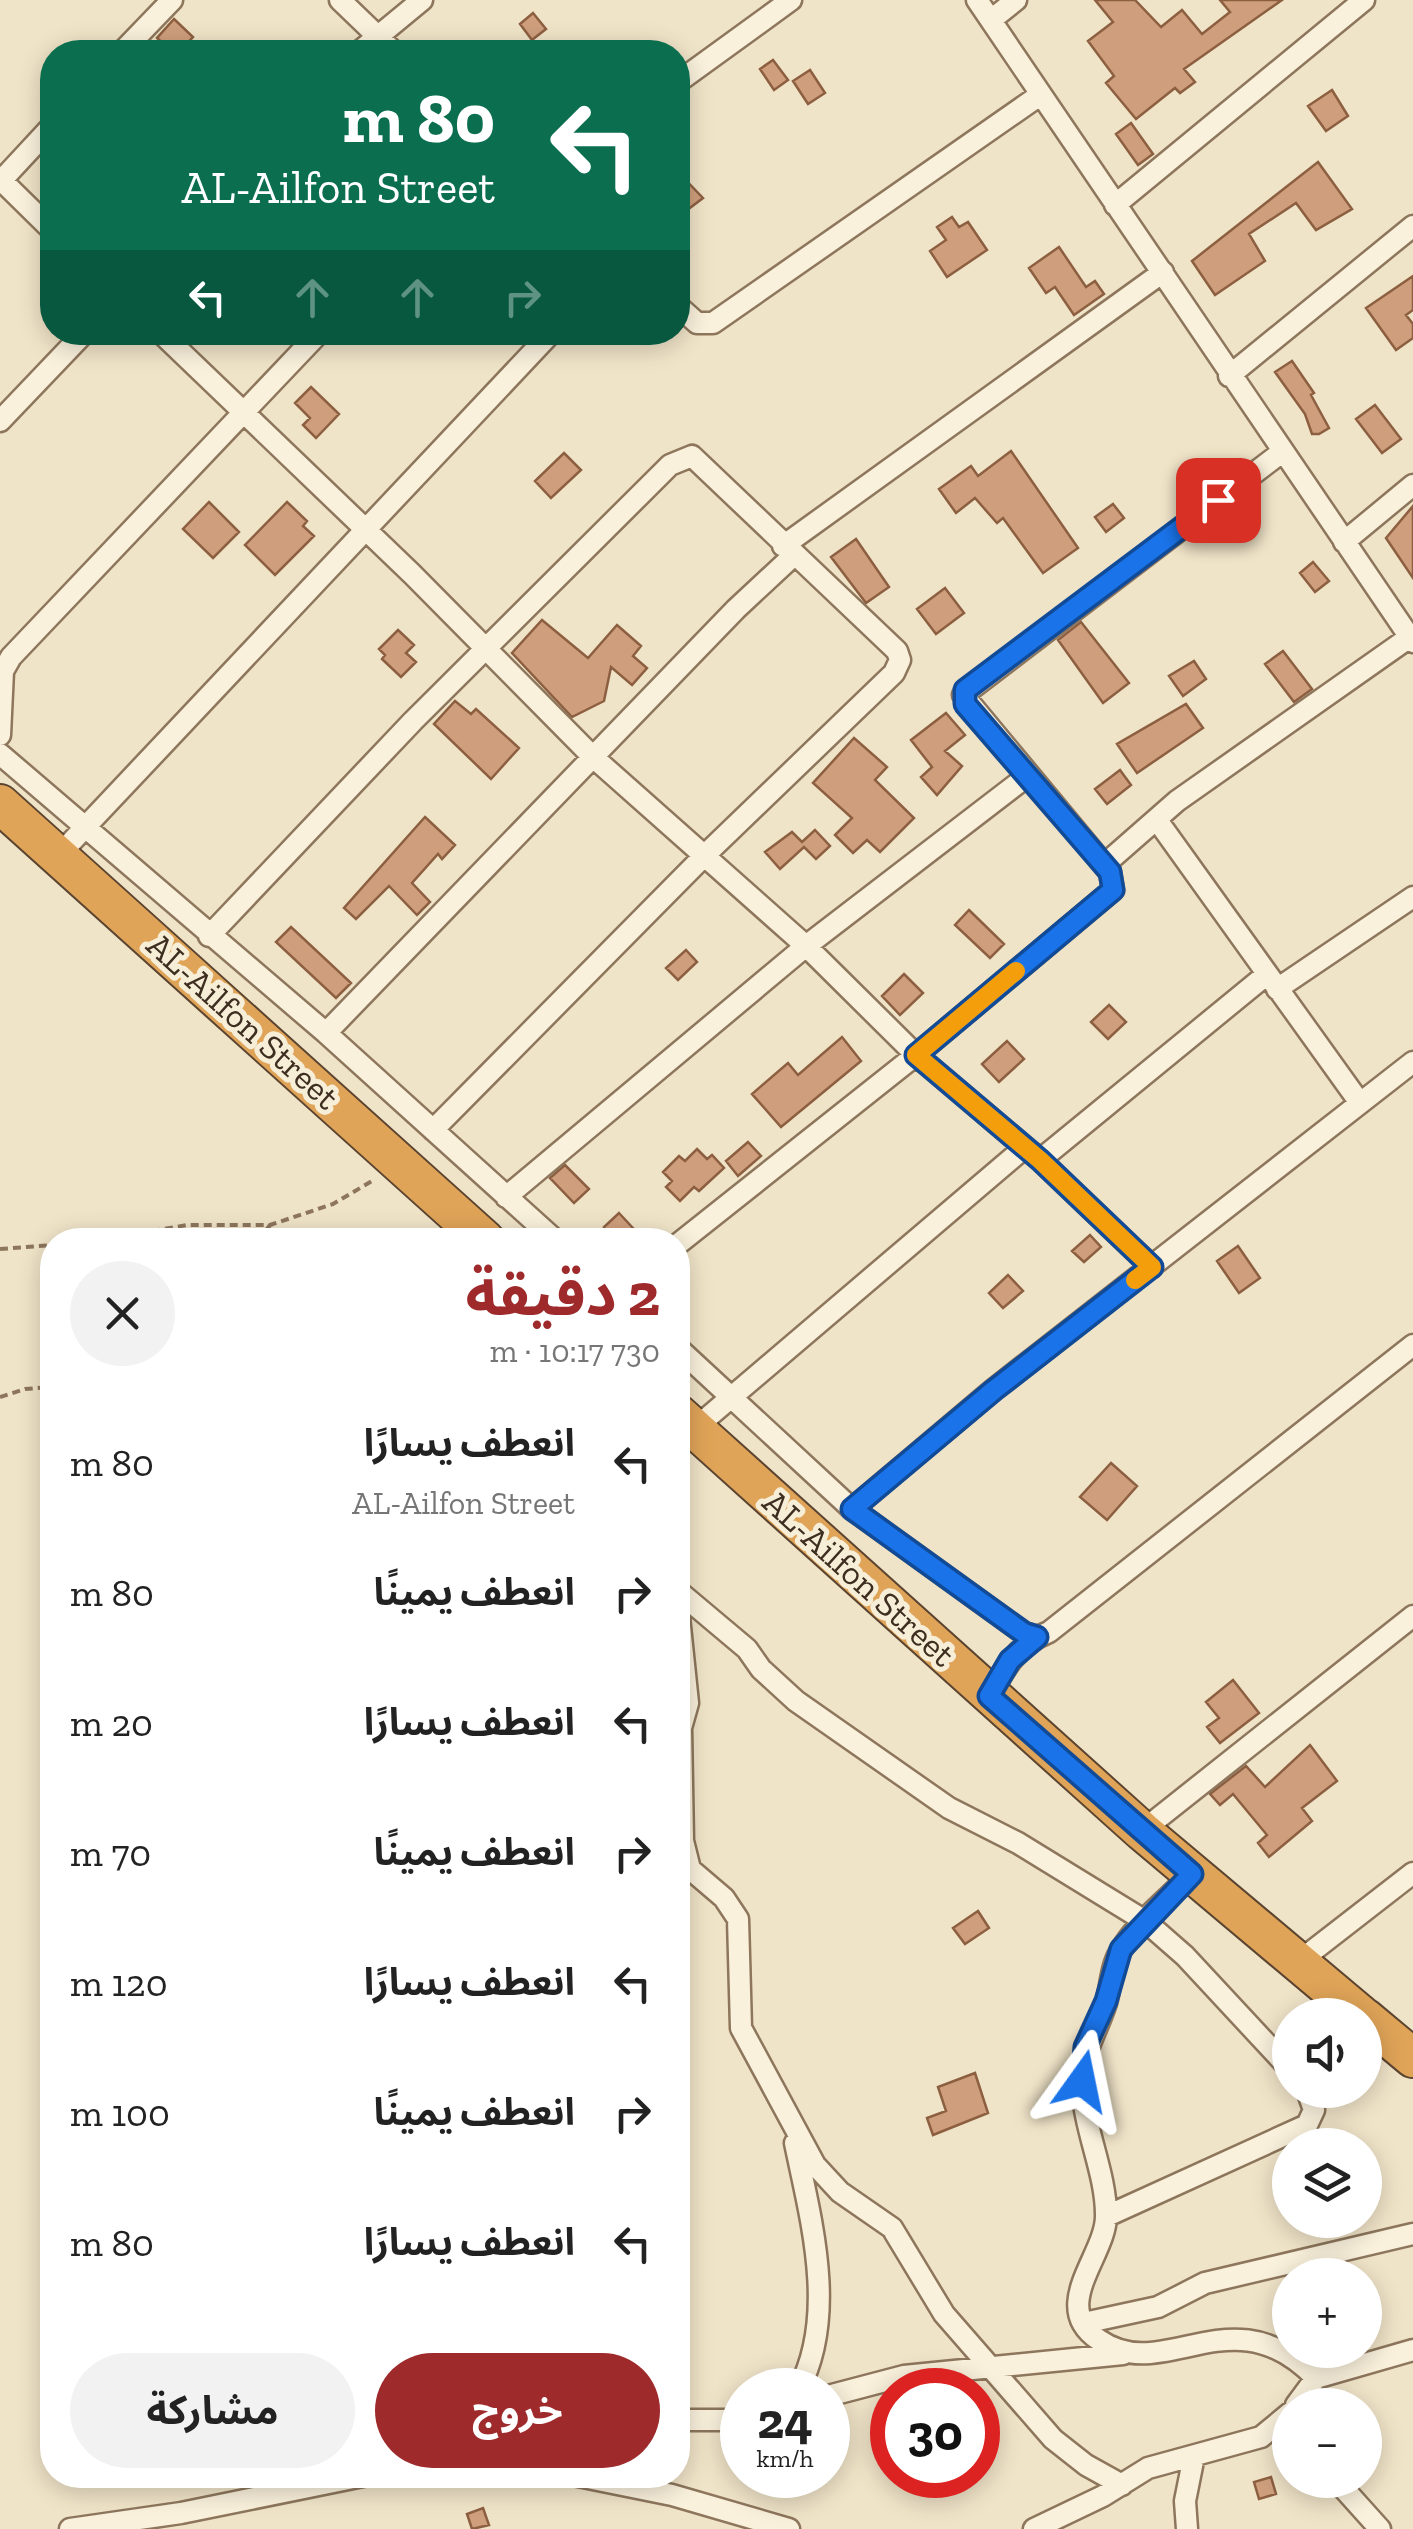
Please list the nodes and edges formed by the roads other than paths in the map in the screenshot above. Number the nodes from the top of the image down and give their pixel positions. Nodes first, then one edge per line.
1 (172, 0) edge
2 (340, 0) edge
3 (422, 0) edge
4 (791, 0) edge
5 (978, 0) edge
6 (1016, 0) edge
7 (1364, 0) edge
8 (991, 20) junction
9 (376, 36) junction
10 (134, 40) edge
11 (372, 40) edge
12 (380, 40) edge
13 (690, 73) edge
14 (1040, 95) junction
15 (40, 139) edge
16 (0, 181) edge
17 (1115, 205) junction
18 (40, 219) edge
19 (1413, 226) edge
20 (1163, 272) junction
21 (690, 317) edge
22 (73, 345) edge
23 (174, 345) edge
24 (308, 345) edge
25 (540, 345) edge
26 (1229, 376) junction
27 (246, 413) junction
28 (0, 421) edge
29 (1282, 452) junction
30 (1413, 486) edge
31 (366, 529) junction
32 (1344, 542) junction
33 (788, 550) junction
34 (1411, 640) edge
35 (486, 649) junction
36 (0, 734) edge
37 (0, 754) edge
38 (593, 757) junction
39 (1026, 776) junction
40 (0, 804) edge
41 (1157, 820) junction
42 (86, 828) junction
43 (58, 856) junction
44 (704, 856) junction
45 (1104, 865) junction
46 (1413, 897) edge
47 (209, 936) junction
48 (806, 946) junction
49 (1272, 982) junction
50 (326, 1033) junction
51 (916, 1055) junction
52 (1413, 1062) edge
53 (1360, 1104) junction
54 (433, 1130) junction
55 (1032, 1154) junction
56 (506, 1196) junction
57 (472, 1228) edge
58 (542, 1228) edge
59 (690, 1234) edge
60 (1152, 1267) junction
61 (1413, 1345) edge
62 (690, 1359) edge
63 (733, 1397) junction
64 (690, 1419) edge
65 (690, 1425) edge
66 (852, 1509) junction
67 (690, 1600) edge
68 (1413, 1616) edge
69 (1037, 1637) junction
70 (989, 1696) junction
71 (1142, 1831) junction
72 (690, 1869) edge
73 (1413, 1873) edge
74 (1192, 1874) junction
75 (1145, 1922) junction
76 (1297, 1963) junction
77 (1340, 1998) edge
78 (1382, 2033) edge
79 (1272, 2050) edge
80 (1413, 2058) edge
81 (1313, 2108) edge
82 (792, 2130) junction
83 (1106, 2216) junction
84 (1413, 2234) edge
85 (1084, 2324) junction
86 (1413, 2350) edge
87 (1126, 2354) junction
88 (809, 2368) edge
89 (992, 2368) joint
90 (1000, 2377) edge
91 (1316, 2378) junction
92 (1309, 2388) edge
93 (690, 2420) edge
94 (720, 2420) edge
95 (1272, 2427) edge
96 (1194, 2456) junction
97 (1122, 2486) junction
98 (305, 2488) edge
99 (637, 2488) edge
100 (1352, 2498) edge
101 (126, 2525) edge
102 (70, 2529) edge
103 (789, 2529) edge
104 (1034, 2529) edge
105 (1187, 2529) edge
106 (1380, 2529) edge

1 - 10 street
2 - 9 street
3 - 9 street
4 - 13 street
5 - 8 street
6 - 8 street
7 - 17 street
8 - 14 street
9 - 11 street
9 - 12 street
14 - 17 street
14 - 21 street
15 - 16 street
16 - 18 street
17 - 20 street
19 - 26 street
20 - 26 street
20 - 33 street
22 - 28 street
23 - 27 street
24 - 27 street
25 - 31 street
26 - 29 street
27 - 31 street
27 - 36 street
29 - 32 street
29 - 39 street
30 - 32 street
31 - 35 street
31 - 42 street
32 - 34 street
33 - 35 street
33 - 38 street
33 - 44 street
34 - 41 street
35 - 38 street
35 - 47 street
37 - 42 street
38 - 44 street
38 - 50 street
39 - 45 street
39 - 48 street
40 - 43 highway, AL-Ailfon Street
41 - 45 street
41 - 49 street
42 - 43 street
42 - 47 street
43 - 57 highway, AL-Ailfon Street
44 - 48 street
44 - 54 street
45 - 51 street
46 - 49 street
47 - 50 street
48 - 51 street
48 - 56 street
49 - 53 street
49 - 55 street
50 - 54 street
51 - 55 street
51 - 59 street
52 - 53 street
53 - 60 street
54 - 56 street
55 - 60 street
55 - 63 street
56 - 58 street
60 - 66 street
61 - 69 street
62 - 63 street
63 - 64 street
63 - 66 street
65 - 70 highway, AL-Ailfon Street
66 - 69 street
67 - 75 street
68 - 71 street
69 - 70 street
70 - 71 highway, AL-Ailfon Street
71 - 74 highway, AL-Ailfon Street
72 - 82 street
73 - 76 street
74 - 75 street
74 - 76 highway, AL-Ailfon Street
75 - 79 street
75 - 83 street
76 - 77 highway, AL-Ailfon Street
78 - 80 highway, AL-Ailfon Street
81 - 83 street
82 - 88 street
82 - 89 street
83 - 85 street
84 - 85 street
85 - 87 street
86 - 91 street
87 - 89 street
87 - 91 street
90 - 97 street
91 - 92 street
93 - 94 street
95 - 96 street
96 - 97 street
96 - 105 street
97 - 104 street
98 - 101 street
99 - 103 street
100 - 106 street
101 - 102 street

